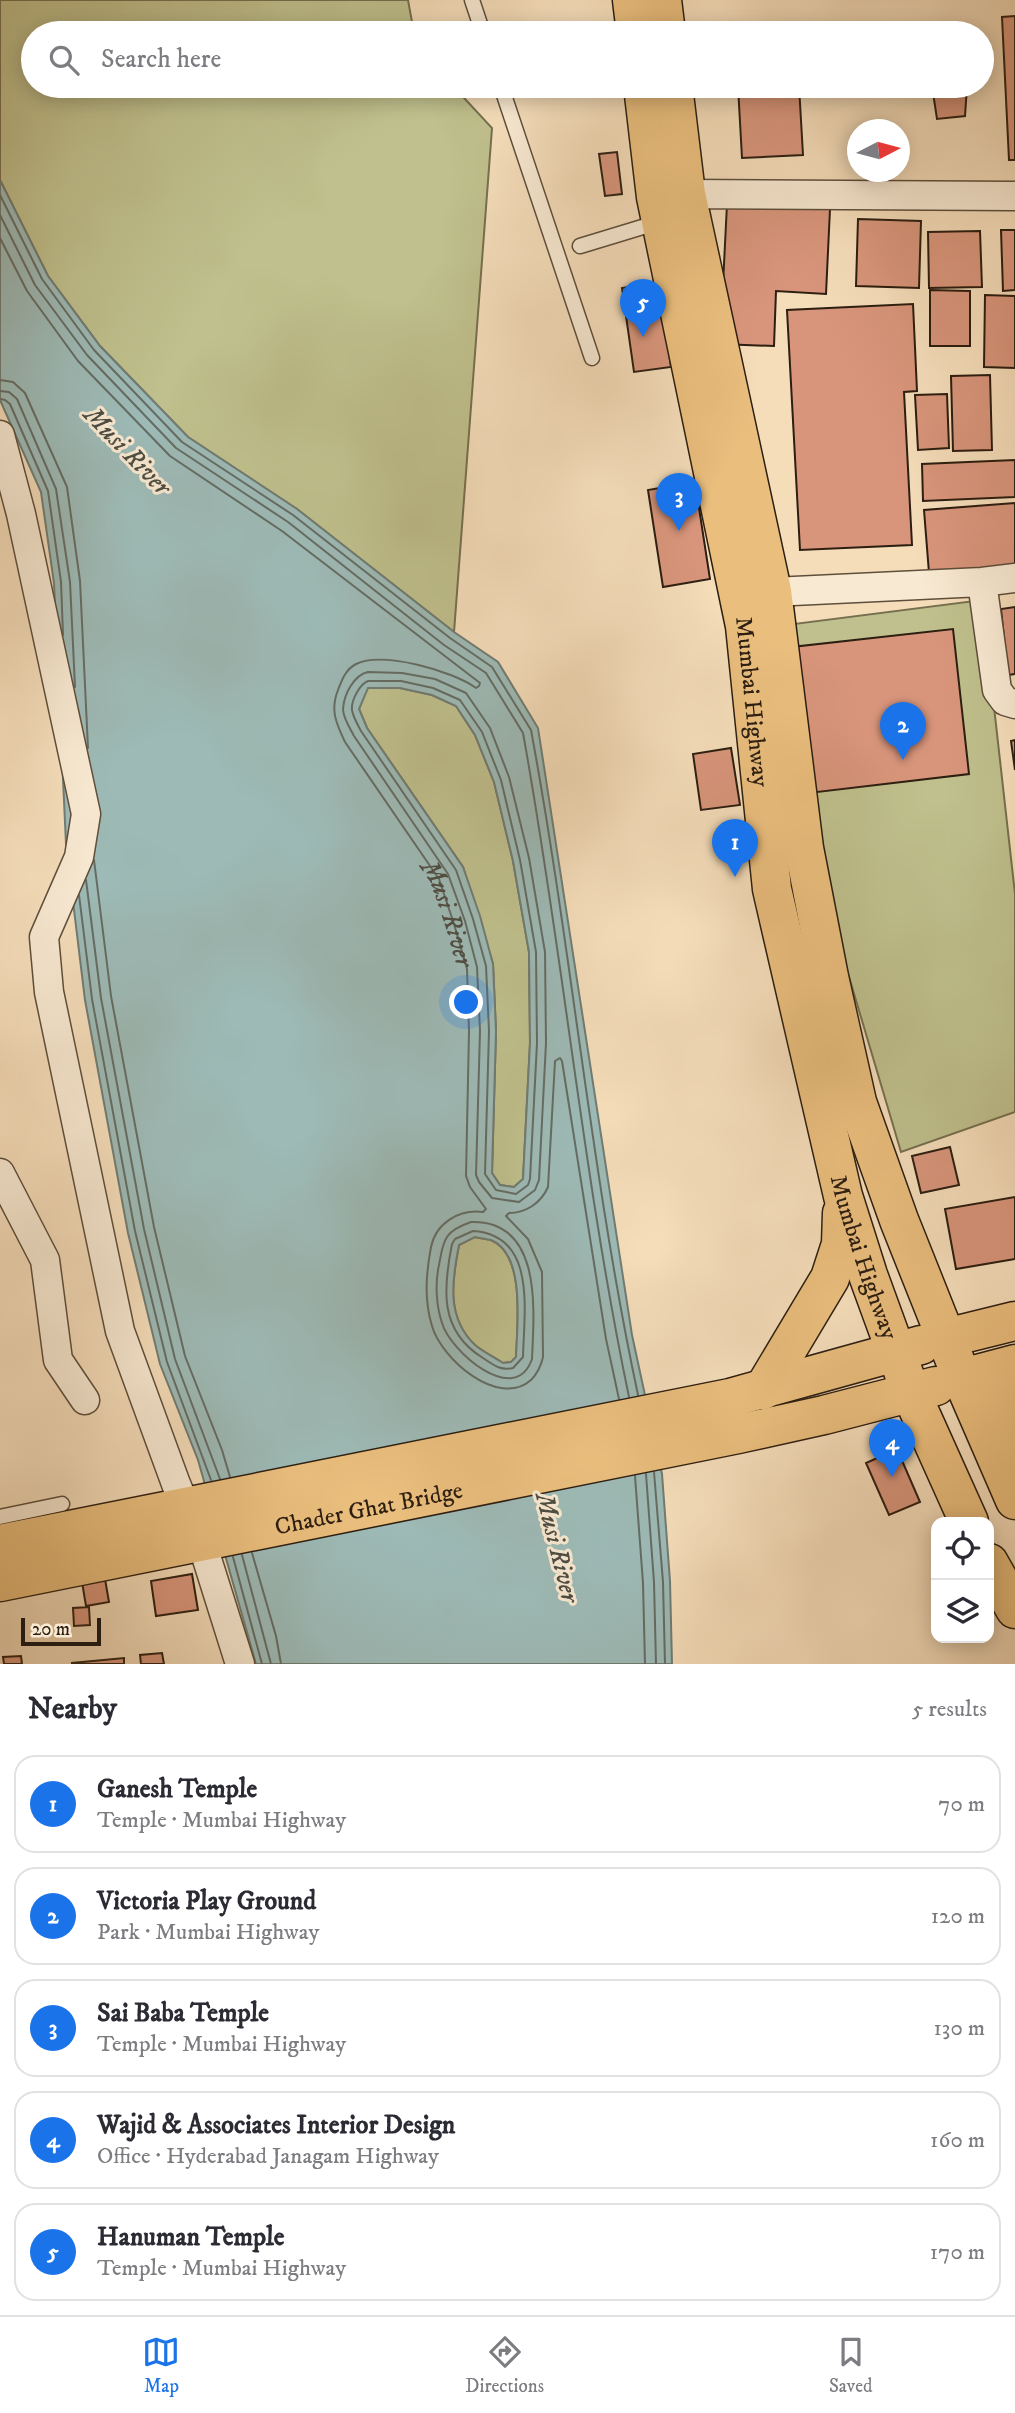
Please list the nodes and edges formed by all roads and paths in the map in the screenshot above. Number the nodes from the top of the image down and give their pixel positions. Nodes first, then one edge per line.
1 (472, 0) edge
2 (632, 0) edge
3 (662, 0) edge
4 (479, 21) edge
5 (635, 21) edge
6 (665, 21) edge
7 (504, 98) edge
8 (646, 98) edge
9 (672, 98) edge
10 (1015, 196) edge
11 (668, 204) junction
12 (580, 246) dead end
13 (592, 358) dead end
14 (0, 435) edge
15 (1015, 578) edge
16 (982, 582) junction
17 (755, 593) junction
18 (1015, 704) edge
19 (0, 1173) edge
20 (843, 1196) junction
21 (1015, 1321) edge
22 (946, 1338) junction
23 (896, 1353) junction
24 (1015, 1364) edge
25 (962, 1378) junction
26 (1015, 1380) edge
27 (911, 1393) junction
28 (746, 1394) junction
29 (85, 1400) dead end
30 (998, 1462) junction
31 (181, 1495) junction
32 (1015, 1500) edge
33 (62, 1504) dead end
34 (0, 1517) edge
35 (967, 1517) edge
36 (0, 1544) edge
37 (204, 1549) junction
38 (994, 1572) edge
39 (0, 1582) edge
40 (1015, 1609) edge
41 (240, 1664) edge

1 - 4 lane
2 - 5 main road
3 - 6 main road
7 - 13 lane
8 - 11 main road, Mumbai Highway
9 - 11 main road, Mumbai Highway
10 - 11 street
11 - 12 lane
11 - 17 main road, Mumbai Highway
14 - 31 street
15 - 16 street
16 - 17 street
16 - 18 street
17 - 20 main road, Mumbai Highway
17 - 22 main road, Mumbai Highway
19 - 29 street
20 - 23 main road, Mumbai Highway
20 - 28 main road
21 - 22 main road, Chader Ghat Bridge
22 - 23 main road, Chader Ghat Bridge
22 - 25 main road, Mumbai Highway
23 - 27 main road, Mumbai Highway
23 - 28 main road, Chader Ghat Bridge
24 - 25 main road, Chader Ghat Bridge
25 - 27 main road, Chader Ghat Bridge
25 - 30 main road, Mumbai Highway
26 - 30 main road
27 - 35 main road, Mumbai Highway
27 - 37 main road, Chader Ghat Bridge
28 - 31 main road, Chader Ghat Bridge
30 - 32 main road, Mumbai Highway
31 - 36 main road, Chader Ghat Bridge
31 - 37 street
33 - 34 lane
37 - 39 main road, Chader Ghat Bridge
37 - 41 street
38 - 40 main road

